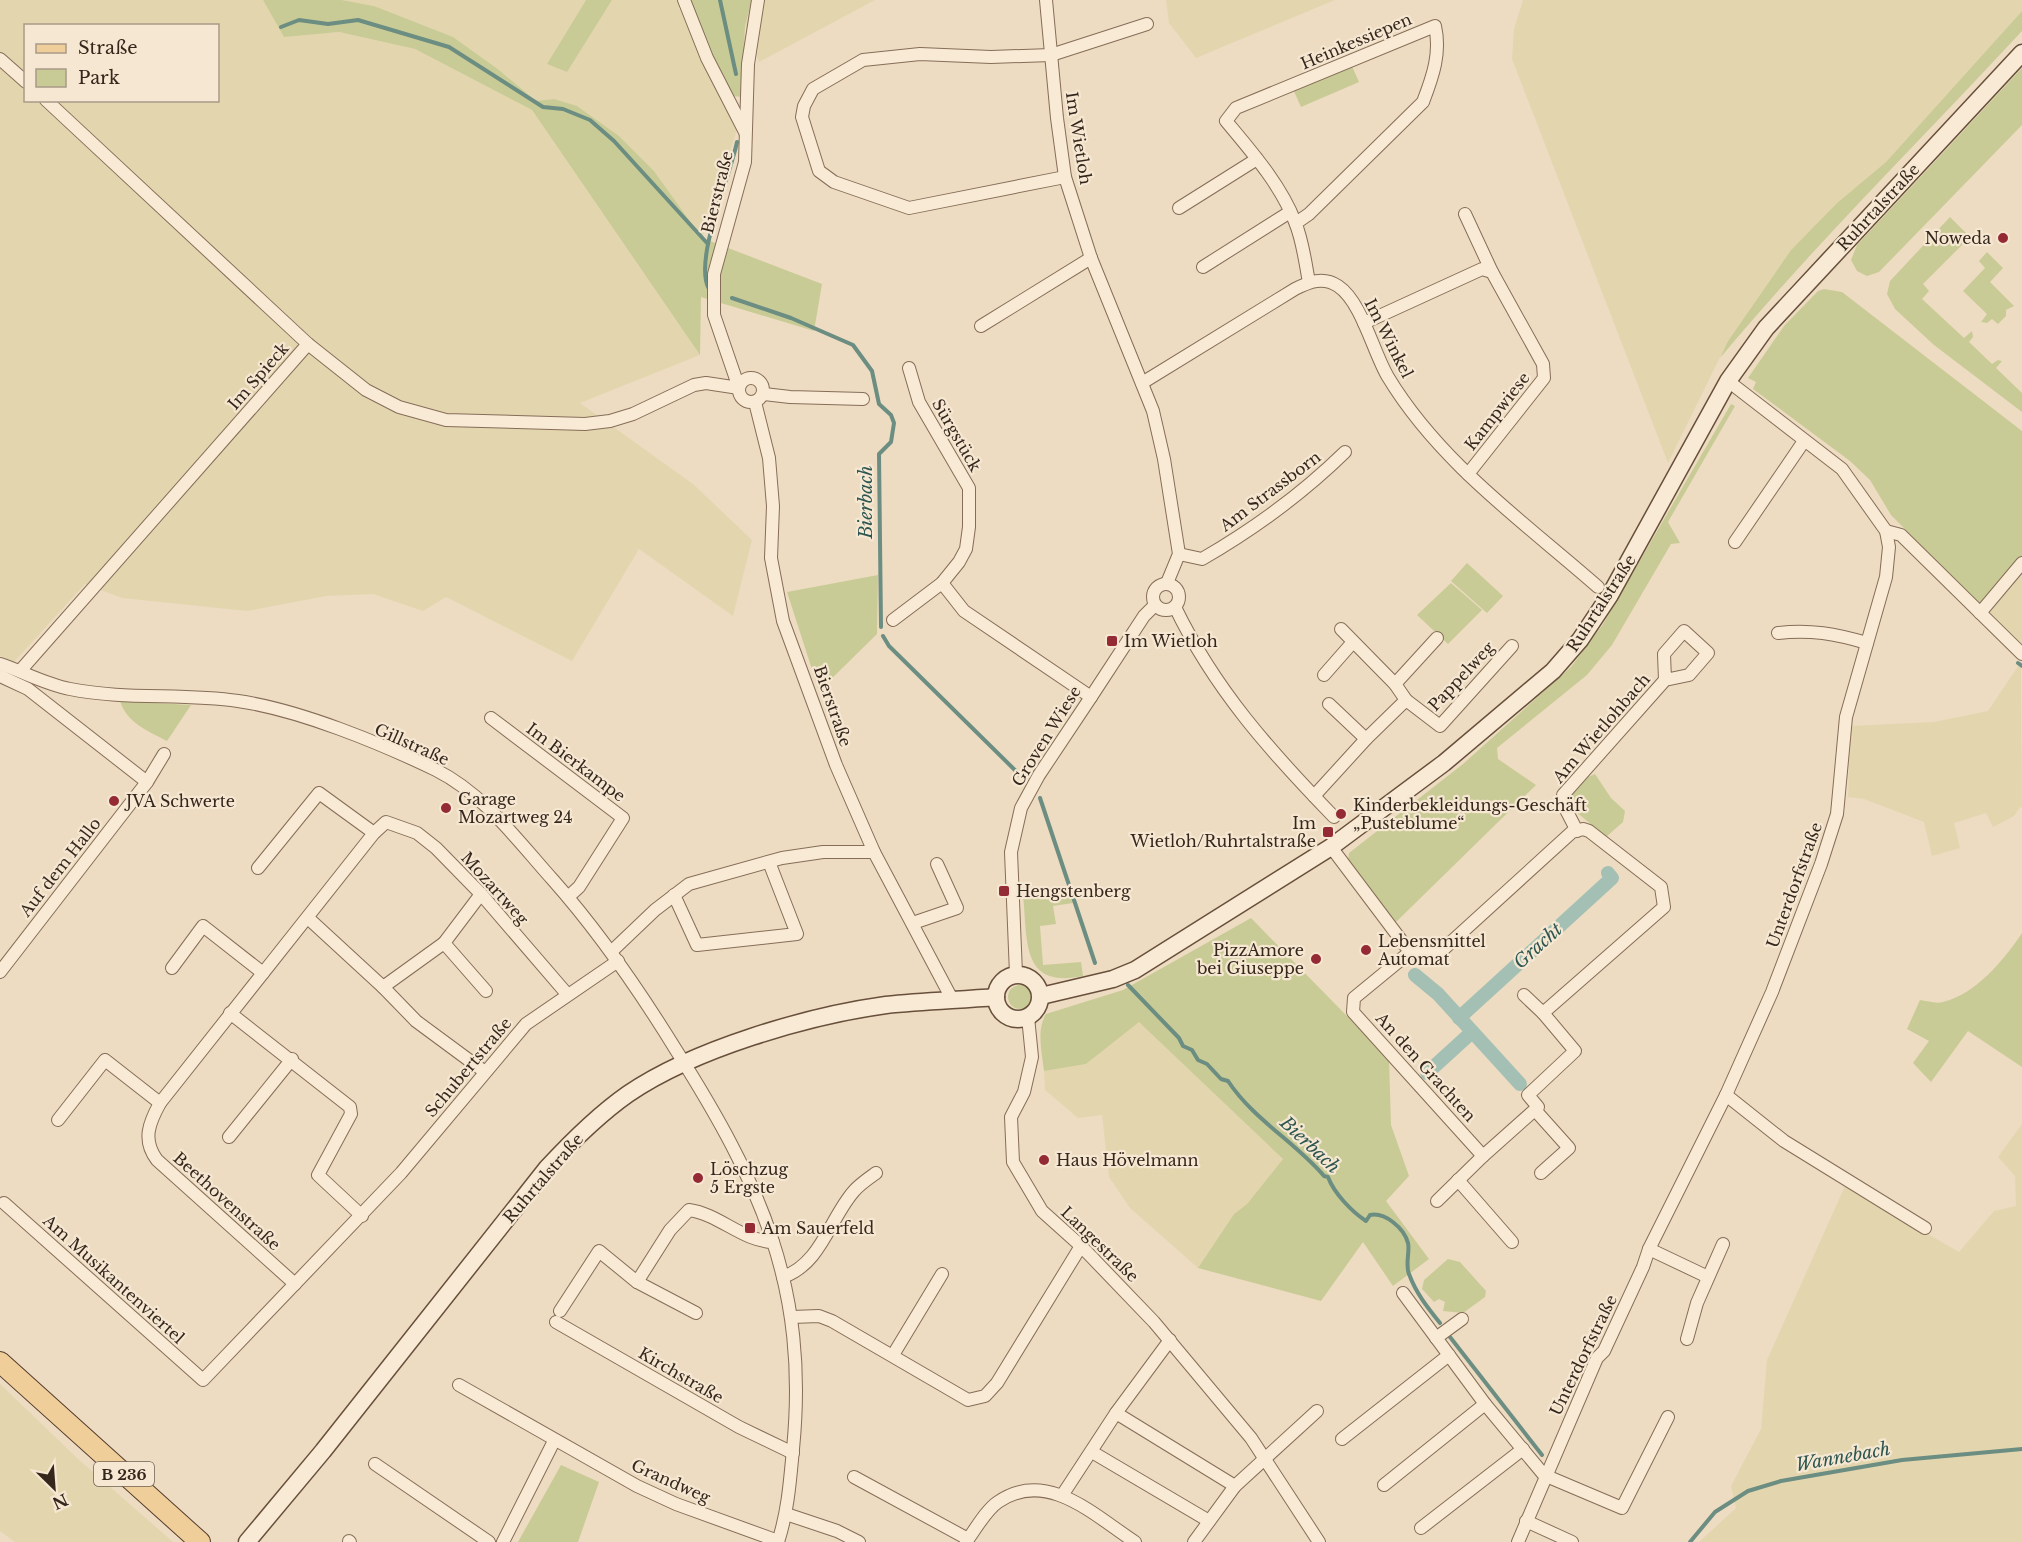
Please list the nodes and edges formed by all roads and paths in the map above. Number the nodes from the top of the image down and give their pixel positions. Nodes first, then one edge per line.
1 (684, 0) edge
2 (758, 0) edge
3 (1046, 0) edge
4 (1147, 24) dead end
5 (2022, 53) edge
6 (1051, 55) junction
7 (0, 59) edge
8 (24, 80) edge
9 (47, 102) edge
10 (746, 133) junction
11 (1257, 159) junction
12 (1065, 177) junction
13 (1179, 208) dead end
14 (1465, 214) dead end
15 (1293, 217) junction
16 (1091, 258) junction
17 (1203, 267) dead end
18 (1492, 272) junction
19 (1310, 282) junction
20 (1364, 323) junction
21 (981, 326) dead end
22 (308, 344) junction
23 (909, 368) dead end
24 (1728, 381) junction
25 (1142, 383) junction
26 (739, 388) junction
27 (759, 398) junction
28 (863, 399) dead end
29 (1804, 441) junction
30 (1345, 452) dead end
31 (1468, 474) junction
32 (1886, 531) junction
33 (1735, 542) dead end
34 (1179, 554) junction
35 (2022, 563) edge
36 (942, 583) junction
37 (1167, 583) junction
38 (1598, 587) dead end
39 (1155, 605) junction
40 (1174, 607) junction
41 (1980, 613) junction
42 (893, 620) dead end
43 (1341, 629) dead end
44 (1778, 633) dead end
45 (1437, 638) dead end
46 (1353, 642) junction
47 (1867, 643) junction
48 (1512, 645) dead end
49 (2022, 654) edge
50 (0, 664) edge
51 (20, 671) junction
52 (1324, 675) dead end
53 (0, 676) edge
54 (1665, 680) dead end
55 (1395, 684) junction
56 (1090, 697) junction
57 (1406, 699) junction
58 (1329, 705) dead end
59 (491, 718) dead end
60 (1366, 739) junction
61 (164, 754) dead end
62 (147, 782) junction
63 (1314, 796) junction
64 (1334, 817) dead end
65 (386, 822) joint
66 (1577, 831) junction
67 (374, 833) junction
68 (1331, 847) junction
69 (874, 852) junction
70 (769, 862) junction
71 (937, 864) dead end
72 (258, 868) dead end
73 (481, 894) junction
74 (674, 895) junction
75 (568, 897) junction
76 (308, 918) junction
77 (913, 923) junction
78 (444, 943) junction
79 (1410, 952) junction
80 (615, 956) junction
81 (172, 968) dead end
82 (0, 972) edge
83 (263, 972) junction
84 (1016, 974) junction
85 (383, 987) junction
86 (486, 991) dead end
87 (567, 994) junction
88 (1524, 995) dead end
89 (1041, 996) junction
90 (996, 997) junction
91 (952, 999) junction
92 (231, 1013) junction
93 (1543, 1013) junction
94 (1028, 1017) junction
95 (292, 1059) junction
96 (685, 1064) junction
97 (485, 1072) junction
98 (1726, 1095) junction
99 (160, 1103) junction
100 (1535, 1110) junction
101 (58, 1120) dead end
102 (229, 1137) dead end
103 (1483, 1156) junction
104 (876, 1173) dead end
105 (1541, 1173) dead end
106 (1458, 1180) junction
107 (1437, 1201) dead end
108 (4, 1203) dead end
109 (362, 1216) junction
110 (1924, 1228) dead end
111 (773, 1242) junction
112 (1512, 1242) dead end
113 (1723, 1244) dead end
114 (1082, 1246) junction
115 (1649, 1249) junction
116 (942, 1274) dead end
117 (783, 1277) junction
118 (1708, 1277) junction
119 (637, 1282) junction
120 (295, 1284) junction
121 (1403, 1293) dead end
122 (696, 1313) dead end
123 (792, 1317) junction
124 (1457, 1322) dead end
125 (1438, 1336) junction
126 (1687, 1339) dead end
127 (1170, 1340) junction
128 (893, 1355) junction
129 (1449, 1355) junction
130 (0, 1362) edge
131 (203, 1380) joint
132 (459, 1385) dead end
133 (1485, 1404) junction
134 (1317, 1411) dead end
135 (1116, 1413) junction
136 (1668, 1417) dead end
137 (1342, 1439) dead end
138 (554, 1441) junction
139 (1524, 1449) junction
140 (1092, 1452) junction
141 (793, 1453) junction
142 (1266, 1459) junction
143 (375, 1464) dead end
144 (1544, 1475) junction
145 (854, 1477) dead end
146 (1384, 1485) dead end
147 (1235, 1486) junction
148 (1063, 1494) junction
149 (786, 1515) junction
150 (1209, 1521) junction
151 (1526, 1521) junction
152 (1422, 1528) dead end
153 (967, 1541) edge
154 (200, 1542) edge
155 (247, 1542) edge
156 (489, 1542) edge
157 (503, 1542) edge
158 (778, 1542) edge
159 (859, 1542) edge
160 (1135, 1542) edge
161 (1194, 1542) edge
162 (1318, 1542) edge
163 (1518, 1542) edge
164 (1572, 1542) edge

1 - 10 street
2 - 10 street, Bierstraße
3 - 6 street, Im Wietloh
4 - 6 street
5 - 24 main road, Ruhrtalstraße
6 - 12 street, Im Wietloh
6 - 12 street
7 - 8 street
9 - 22 street, Im Spieck
10 - 26 street, Bierstraße
11 - 13 street
11 - 15 street
11 - 15 street, Heinkessiepen
12 - 16 street, Im Wietloh
14 - 18 street, Kampwiese
15 - 17 street
15 - 19 street
16 - 21 street
16 - 25 street, Im Wietloh
18 - 20 street
18 - 31 street, Kampwiese
19 - 20 street, Im Winkel
19 - 25 street
20 - 31 street, Im Winkel
22 - 26 street
22 - 51 street, Im Spieck
23 - 36 street, Sürgstück
24 - 29 street
24 - 68 main road, Ruhrtalstraße
25 - 34 street, Im Wietloh
26 - 27 street
26 - 27 street
27 - 28 street
27 - 69 street, Bierstraße
29 - 32 street
29 - 33 street
30 - 34 street, Am Strassborn
31 - 38 street, Im Winkel
32 - 41 street
32 - 47 street, Unterdorfstraße
34 - 37 street
35 - 41 street
36 - 42 street, Sürgstück
36 - 56 street
37 - 39 street, Groven Wiese
37 - 40 street
39 - 40 street
39 - 56 street, Groven Wiese
40 - 63 street
41 - 49 street
43 - 46 street, Pappelweg
44 - 47 street
45 - 55 street
46 - 52 street
46 - 55 street, Pappelweg
47 - 98 street, Unterdorfstraße
48 - 57 street, Pappelweg
50 - 51 street, Gillstraße
51 - 75 street, Gillstraße
53 - 62 street
54 - 66 street, Am Wietlohbach
55 - 57 street, Pappelweg
56 - 84 street, Groven Wiese
57 - 60 street, Pappelweg
58 - 60 street
59 - 75 street, Im Bierkampe
60 - 63 street, Pappelweg
61 - 62 street, Auf dem Hallo
62 - 82 street, Auf dem Hallo
63 - 64 street
65 - 67 street, Beethovenstraße
65 - 73 street, Mozartweg
66 - 79 street
66 - 93 street
67 - 72 street
67 - 76 street, Beethovenstraße
68 - 79 street
68 - 89 main road, Ruhrtalstraße
69 - 70 street, Schubertstraße
69 - 77 street, Bierstraße
70 - 74 street, Schubertstraße
70 - 74 street
71 - 77 street
73 - 78 street
73 - 87 street, Mozartweg
74 - 80 street, Schubertstraße
75 - 80 street, Gillstraße
76 - 83 street, Beethovenstraße
76 - 85 street
77 - 91 street, Bierstraße
78 - 85 street
78 - 86 street
79 - 103 street, An den Grachten
80 - 87 street, Schubertstraße
80 - 96 street, Gillstraße
81 - 83 street
83 - 92 street, Beethovenstraße
84 - 89 main road
84 - 90 main road
85 - 97 street
87 - 97 street, Schubertstraße
88 - 93 street
89 - 94 main road
90 - 91 main road, Ruhrtalstraße
90 - 94 main road
91 - 96 main road, Ruhrtalstraße
92 - 95 street
92 - 99 street, Beethovenstraße
93 - 100 street
94 - 114 street, Langestraße
95 - 102 street
95 - 109 street
96 - 111 street
96 - 155 main road, Ruhrtalstraße
97 - 109 street, Schubertstraße
98 - 110 street
98 - 115 street, Unterdorfstraße
99 - 101 street
99 - 120 street, Beethovenstraße
100 - 103 street
100 - 105 street
103 - 106 street
104 - 117 street
106 - 107 street
106 - 112 street
108 - 131 street, Am Musikantenviertel
109 - 120 street, Schubertstraße
111 - 117 street
111 - 119 street
113 - 118 street
114 - 127 street, Langestraße
114 - 128 street
115 - 118 street
115 - 144 street, Unterdorfstraße
116 - 128 street
117 - 123 street
118 - 126 street
119 - 122 street, Kirchstraße
119 - 141 street, Kirchstraße
120 - 131 street, Schubertstraße
121 - 125 street
123 - 128 street
123 - 141 street
124 - 125 street
125 - 129 street
127 - 135 street
127 - 142 street, Langestraße
129 - 133 street
129 - 137 street
130 - 154 main road, B 236
132 - 138 street, Grandweg
133 - 139 street
133 - 146 street
134 - 142 street
135 - 140 street
135 - 147 street
136 - 144 street
138 - 157 street
138 - 158 street, Grandweg
139 - 144 street
139 - 152 street
140 - 148 street
140 - 150 street
141 - 149 street
142 - 147 street
142 - 162 street, Langestraße
143 - 156 street
144 - 151 street, Unterdorfstraße
145 - 153 street
147 - 150 street
148 - 153 street
148 - 160 street
149 - 158 street
149 - 159 street
150 - 161 street
151 - 163 street, Unterdorfstraße
151 - 164 street

